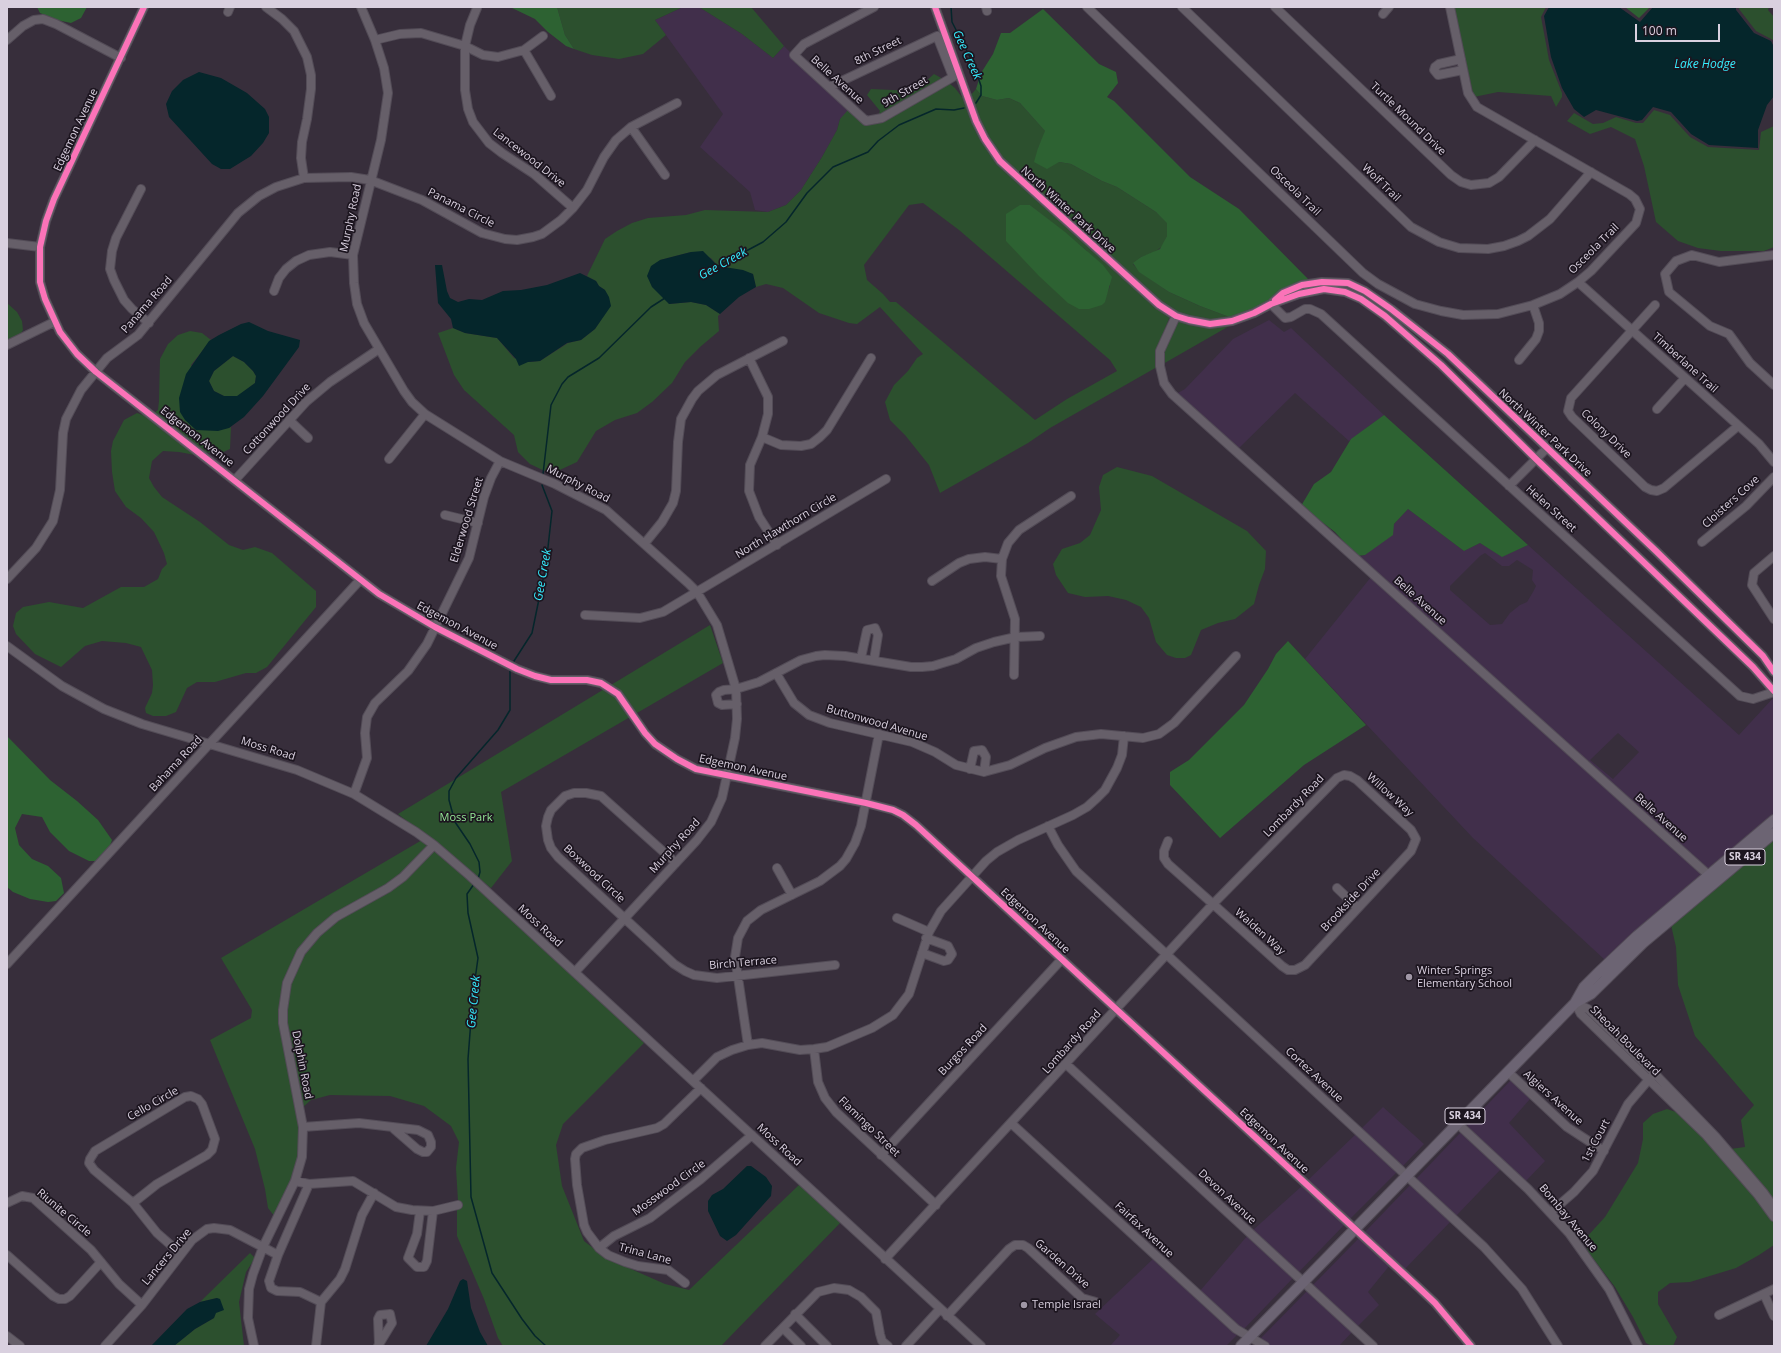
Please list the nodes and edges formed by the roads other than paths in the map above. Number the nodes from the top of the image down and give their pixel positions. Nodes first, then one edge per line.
1 (144, 7) edge
2 (266, 7) edge
3 (361, 7) edge
4 (874, 7) edge
5 (935, 7) edge
6 (1087, 7) edge
7 (1182, 7) edge
8 (1275, 7) edge
9 (1390, 7) edge
10 (1450, 7) edge
11 (477, 8) edge
12 (1384, 14) dead end
13 (543, 36) dead end
14 (7, 40) edge
15 (375, 40) junction
16 (465, 46) junction
17 (524, 50) junction
18 (121, 58) junction
19 (1461, 59) junction
20 (1463, 70) junction
21 (953, 77) joint
22 (829, 87) junction
23 (551, 96) dead end
24 (677, 103) dead end
25 (866, 121) joint
26 (631, 127) junction
27 (1535, 140) junction
28 (1591, 172) junction
29 (664, 175) dead end
30 (304, 178) junction
31 (370, 180) junction
32 (141, 189) dead end
33 (573, 208) junction
34 (7, 243) edge
35 (40, 247) junction
36 (353, 255) junction
37 (1774, 256) edge
38 (1578, 282) junction
39 (274, 291) dead end
40 (1271, 304) junction
41 (1533, 305) junction
42 (1655, 305) dead end
43 (1176, 316) junction
44 (54, 322) junction
45 (149, 323) junction
46 (1632, 331) junction
47 (783, 341) dead end
48 (7, 345) edge
49 (379, 349) junction
50 (749, 358) junction
51 (871, 358) dead end
52 (1519, 360) dead end
53 (96, 372) junction
54 (1685, 378) junction
55 (1774, 385) edge
56 (1657, 409) dead end
57 (425, 414) junction
58 (290, 420) junction
59 (1738, 426) junction
60 (762, 437) junction
61 (308, 438) dead end
62 (1546, 448) junction
63 (389, 459) dead end
64 (1536, 459) junction
65 (500, 461) junction
66 (1774, 462) edge
67 (1774, 477) edge
68 (235, 480) junction
69 (886, 480) dead end
70 (1509, 486) junction
71 (1071, 496) dead end
72 (445, 515) dead end
73 (478, 523) junction
74 (1702, 542) dead end
75 (645, 543) junction
76 (777, 544) junction
77 (1774, 556) edge
78 (1002, 559) junction
79 (7, 579) edge
80 (360, 580) junction
81 (932, 581) dead end
82 (697, 592) junction
83 (585, 615) dead end
84 (1774, 619) edge
85 (435, 627) junction
86 (1040, 636) dead end
87 (1016, 637) junction
88 (7, 646) edge
89 (1236, 656) dead end
90 (860, 658) junction
91 (874, 660) junction
92 (1774, 672) edge
93 (776, 673) junction
94 (1014, 675) dead end
95 (736, 689) junction
96 (1774, 692) edge
97 (737, 704) junction
98 (879, 734) junction
99 (1124, 736) junction
100 (210, 744) junction
101 (970, 770) junction
102 (984, 772) junction
103 (1344, 775) joint
104 (726, 776) junction
105 (354, 794) junction
106 (866, 803) junction
107 (1774, 820) edge
108 (1048, 826) junction
109 (1774, 833) edge
110 (1416, 839) joint
111 (1168, 841) dead end
112 (1748, 842) junction
113 (434, 845) junction
114 (676, 863) junction
115 (1738, 863) junction
116 (777, 868) dead end
117 (973, 877) junction
118 (1713, 879) junction
119 (1337, 888) dead end
120 (792, 894) junction
121 (1213, 904) junction
122 (1358, 908) junction
123 (625, 918) junction
124 (897, 918) dead end
125 (928, 935) junction
126 (922, 953) junction
127 (1167, 955) junction
128 (1062, 959) junction
129 (7, 964) edge
130 (835, 965) dead end
131 (1295, 970) joint
132 (575, 972) junction
133 (737, 976) junction
134 (1575, 1003) junction
135 (1116, 1009) junction
136 (748, 1045) junction
137 (814, 1049) junction
138 (1066, 1064) junction
139 (1508, 1072) junction
140 (1651, 1077) junction
141 (693, 1081) junction
142 (700, 1088) junction
143 (1012, 1124) junction
144 (1458, 1124) junction
145 (303, 1127) junction
146 (394, 1128) dead end
147 (752, 1135) junction
148 (1604, 1151) junction
149 (882, 1155) junction
150 (1408, 1176) junction
151 (295, 1181) junction
152 (310, 1184) junction
153 (374, 1193) junction
154 (7, 1203) edge
155 (133, 1203) junction
156 (458, 1205) dead end
157 (936, 1205) junction
158 (1774, 1208) edge
159 (420, 1211) junction
160 (433, 1211) junction
161 (1550, 1212) junction
162 (1774, 1217) edge
163 (1355, 1229) junction
164 (263, 1247) junction
165 (599, 1248) junction
166 (181, 1254) junction
167 (7, 1255) edge
168 (278, 1255) junction
169 (886, 1259) junction
170 (101, 1262) junction
171 (1303, 1282) junction
172 (685, 1283) dead end
173 (1774, 1289) edge
174 (1764, 1294) junction
175 (321, 1302) junction
176 (1096, 1302) dead end
177 (142, 1305) junction
178 (940, 1309) junction
179 (795, 1314) junction
180 (1719, 1315) dead end
181 (947, 1316) junction
182 (1774, 1316) edge
183 (783, 1328) junction
184 (7, 1336) edge
185 (1250, 1337) junction
186 (20, 1346) edge
187 (106, 1346) edge
188 (254, 1346) edge
189 (316, 1346) edge
190 (764, 1346) edge
191 (801, 1346) edge
192 (827, 1346) edge
193 (888, 1346) edge
194 (906, 1346) edge
195 (981, 1346) edge
196 (1241, 1346) edge
197 (1266, 1346) edge
198 (1373, 1346) edge
199 (1471, 1346) edge
200 (1558, 1346) edge
201 (1638, 1346) edge

1 - 18 street, Edgemon Avenue
2 - 30 street
3 - 15 street, Murphy Road
4 - 22 street, Belle Avenue
5 - 43 street, North Winter Park Drive
6 - 41 street, Osceola Trail
7 - 28 street, Wolf Trail
8 - 27 street, Turtle Mound Drive
9 - 12 street
10 - 19 street, Osceola Trail
11 - 16 street, Lancewood Drive
13 - 17 street
14 - 18 street
15 - 16 street
15 - 31 street, Murphy Road
16 - 17 street
16 - 33 street, Lancewood Drive
17 - 23 street
18 - 35 street, Edgemon Avenue
19 - 20 street, Osceola Trail
19 - 20 street
20 - 27 street, Osceola Trail
21 - 22 street, 8th Street
21 - 25 street, 9th Street
22 - 25 street, Belle Avenue
24 - 26 street, Panama Circle
26 - 29 street
26 - 33 street, Panama Circle
27 - 28 street, Osceola Trail
28 - 38 street, Osceola Trail
30 - 31 street, Panama Road
30 - 45 street, Panama Road
31 - 33 street, Panama Circle
31 - 36 street, Murphy Road
32 - 45 street
34 - 35 street
35 - 44 street, Edgemon Avenue
36 - 39 street
36 - 49 street, Murphy Road
37 - 55 street
38 - 41 street, Osceola Trail
38 - 46 street, Timberlane Trail
40 - 43 street, North Winter Park Drive
40 - 62 street, North Winter Park Drive
40 - 64 street, North Winter Park Drive
40 - 70 street, Helen Street
41 - 52 street
42 - 46 street, Colony Drive
43 - 118 street, Belle Avenue
44 - 48 street
44 - 53 street, Edgemon Avenue
45 - 53 street, Panama Road
46 - 54 street, Timberlane Trail
46 - 59 street, Colony Drive
47 - 50 street
49 - 57 street, Murphy Road
49 - 58 street, Cottonwood Drive
50 - 60 street
50 - 75 street
51 - 60 street
53 - 68 street, Edgemon Avenue
53 - 79 street, Panama Road
54 - 56 street
54 - 59 street, Timberlane Trail
57 - 63 street
57 - 65 street, Murphy Road
58 - 61 street
58 - 68 street, Cottonwood Drive
59 - 66 street, Timberlane Trail
60 - 76 street
62 - 64 street
62 - 92 street, North Winter Park Drive
64 - 70 street
64 - 96 street, North Winter Park Drive
65 - 73 street, Elderwood Street
65 - 75 street, Murphy Road
67 - 74 street, Cloisters Cove
68 - 80 street, Edgemon Avenue
69 - 76 street, North Hawthorn Circle
70 - 96 street, Helen Street
71 - 78 street
72 - 73 street
73 - 85 street, Elderwood Street
75 - 82 street, Murphy Road
76 - 82 street, North Hawthorn Circle
77 - 84 street
78 - 81 street
78 - 87 street
80 - 85 street, Edgemon Avenue
80 - 100 street, Bahama Road
82 - 83 street, North Hawthorn Circle
82 - 95 street, Murphy Road
85 - 104 street, Edgemon Avenue
85 - 105 street, Elderwood Street
86 - 87 street
87 - 91 street
87 - 94 street
88 - 100 street, Moss Road
89 - 99 street, Buttonwood Avenue
90 - 91 street
90 - 91 street
90 - 93 street
93 - 95 street
93 - 98 street, Buttonwood Avenue
95 - 97 street, Murphy Road
95 - 97 street
97 - 104 street, Murphy Road
98 - 101 street, Buttonwood Avenue
98 - 106 street
99 - 102 street, Buttonwood Avenue
99 - 108 street
100 - 105 street, Moss Road
100 - 129 street, Bahama Road
101 - 102 street, Buttonwood Avenue
101 - 102 street
103 - 110 street, Willow Way
103 - 121 street, Lombardy Road
104 - 106 street, Edgemon Avenue
104 - 114 street, Murphy Road
105 - 113 street, Moss Road
106 - 117 street, Edgemon Avenue
106 - 120 street
107 - 112 main road, SR 434
108 - 117 street
108 - 127 street, Cortez Avenue
109 - 115 main road, SR 434
110 - 122 street, Brookside Drive
111 - 121 street, Walden Way
112 - 115 main road
112 - 118 main road, SR 434
113 - 132 street, Moss Road
113 - 145 street, Dolphin Road
114 - 123 street, Murphy Road
114 - 123 street, Boxwood Circle
115 - 118 main road, SR 434
116 - 120 street
117 - 125 street
117 - 128 street, Edgemon Avenue
118 - 134 main road, SR 434
119 - 122 street
120 - 133 street
121 - 127 street, Lombardy Road
121 - 131 street, Walden Way
122 - 131 street, Brookside Drive
123 - 132 street, Murphy Road
123 - 133 street, Birch Terrace
124 - 125 street
125 - 126 street
125 - 126 street
126 - 137 street
127 - 135 street, Lombardy Road
127 - 150 street, Cortez Avenue
128 - 135 street, Edgemon Avenue
128 - 149 street, Burgos Road
130 - 133 street, Birch Terrace
132 - 141 street, Moss Road
133 - 136 street
134 - 139 main road, SR 434
134 - 140 street, Sheoah Boulevard
135 - 138 street, Lombardy Road
135 - 163 street, Edgemon Avenue
136 - 137 street
136 - 141 street
137 - 149 street, Flamingo Street
138 - 143 street, Lombardy Road
138 - 171 street, Devon Avenue
139 - 144 main road, SR 434
139 - 148 street, Algiers Avenue
140 - 148 street, 1st Court
140 - 158 street, Sheoah Boulevard
140 - 162 street, Sheoah Boulevard
141 - 142 street, Moss Road
142 - 147 street, Moss Road
142 - 165 street
143 - 157 street, Lombardy Road
143 - 185 street, Fairfax Avenue
144 - 150 main road, SR 434
144 - 161 street, Bombay Avenue
145 - 146 street
145 - 151 street, Dolphin Road
147 - 165 street, Mosswood Circle
147 - 169 street, Moss Road
148 - 161 street, 1st Court
149 - 157 street, Flamingo Street
150 - 163 main road, SR 434
150 - 200 street, Cortez Avenue
151 - 152 street
151 - 164 street, Dolphin Road
152 - 153 street
152 - 168 street
153 - 159 street
153 - 175 street
154 - 170 street, Riunite Circle
155 - 155 street, Cello Circle
155 - 166 street, Cello Circle
156 - 160 street
157 - 169 street, Lombardy Road
159 - 160 street
159 - 160 street
161 - 201 street, Bombay Avenue
163 - 171 main road, SR 434
163 - 199 street, Edgemon Avenue
164 - 166 street, Lancers Drive
164 - 168 street, Lancers Drive
164 - 188 street, Dolphin Road
165 - 172 street, Trina Lane
166 - 177 street, Lancers Drive
167 - 170 street
168 - 175 street
169 - 178 street, Moss Road
170 - 177 street, Riunite Circle
171 - 185 main road, SR 434
171 - 198 street, Devon Avenue
173 - 174 street
174 - 180 street
174 - 182 street
175 - 189 street
176 - 181 street, Garden Drive
177 - 187 street, Lancers Drive
178 - 181 street, Moss Road
178 - 194 street
179 - 183 street
179 - 192 street
179 - 193 street
181 - 195 street, Moss Road
183 - 190 street
183 - 191 street
184 - 186 street
185 - 196 main road, SR 434
185 - 197 street, Fairfax Avenue

